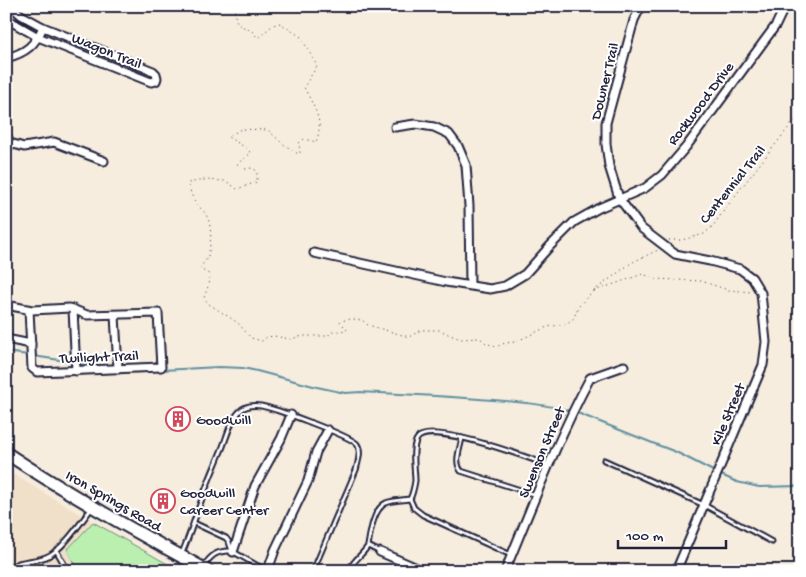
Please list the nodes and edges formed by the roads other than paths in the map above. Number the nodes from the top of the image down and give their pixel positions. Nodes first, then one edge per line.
1 (11, 6) edge
2 (641, 6) edge
3 (785, 6) edge
4 (6, 18) edge
5 (43, 27) junction
6 (38, 37) junction
7 (6, 58) edge
8 (395, 126) dead end
9 (6, 134) edge
10 (104, 161) dead end
11 (620, 198) junction
12 (314, 253) dead end
13 (470, 285) junction
14 (761, 293) joint
15 (6, 305) edge
16 (73, 309) junction
17 (29, 310) junction
18 (115, 315) junction
19 (6, 339) edge
20 (31, 344) junction
21 (624, 366) dead end
22 (118, 369) junction
23 (76, 371) junction
24 (291, 415) junction
25 (328, 430) junction
26 (462, 438) junction
27 (6, 453) edge
28 (604, 460) dead end
29 (549, 465) junction
30 (536, 496) junction
31 (410, 499) junction
32 (704, 505) junction
33 (93, 506) junction
34 (194, 524) junction
35 (772, 542) dead end
36 (368, 546) junction
37 (56, 550) junction
38 (232, 551) junction
39 (380, 552) joint
40 (512, 555) junction
41 (180, 556) junction
42 (205, 569) edge
43 (6, 570) edge
44 (269, 570) edge
45 (68, 571) edge
46 (313, 571) edge
47 (348, 571) edge
48 (424, 571) edge
49 (505, 571) edge
50 (676, 571) edge

1 - 5 street, Wagon Trail
2 - 11 street, Downer Trail
3 - 11 street, Rockwood Drive
4 - 6 street, Wagon Trail
5 - 6 street
5 - 6 street, Wagon Trail
6 - 7 street
8 - 13 street
9 - 10 street
11 - 13 street, Rockwood Drive
11 - 14 street, Downer Trail
12 - 13 street, Rockwood Drive
14 - 32 street, Kile Street
15 - 17 street
16 - 17 street
16 - 18 street
16 - 23 street
17 - 20 street
18 - 22 street
18 - 22 street, Twilight Trail
19 - 20 street
20 - 23 street, Twilight Trail
21 - 29 street, Swenson Street
22 - 23 street, Twilight Trail
24 - 25 lane
24 - 34 lane
24 - 38 street
25 - 44 street
25 - 46 lane
26 - 29 lane
26 - 30 lane
26 - 31 lane
27 - 33 main road, Iron Springs Road
28 - 32 lane
29 - 30 street, Swenson Street
30 - 40 street, Swenson Street
31 - 36 lane
31 - 40 lane
32 - 35 lane
32 - 50 street, Kile Street
33 - 37 lane
33 - 41 main road, Iron Springs Road
34 - 38 lane
34 - 41 lane
36 - 39 lane
36 - 47 lane
37 - 43 lane
37 - 45 lane
38 - 42 lane
38 - 44 lane
39 - 48 street
40 - 49 street, Swenson Street
41 - 42 main road, Iron Springs Road

